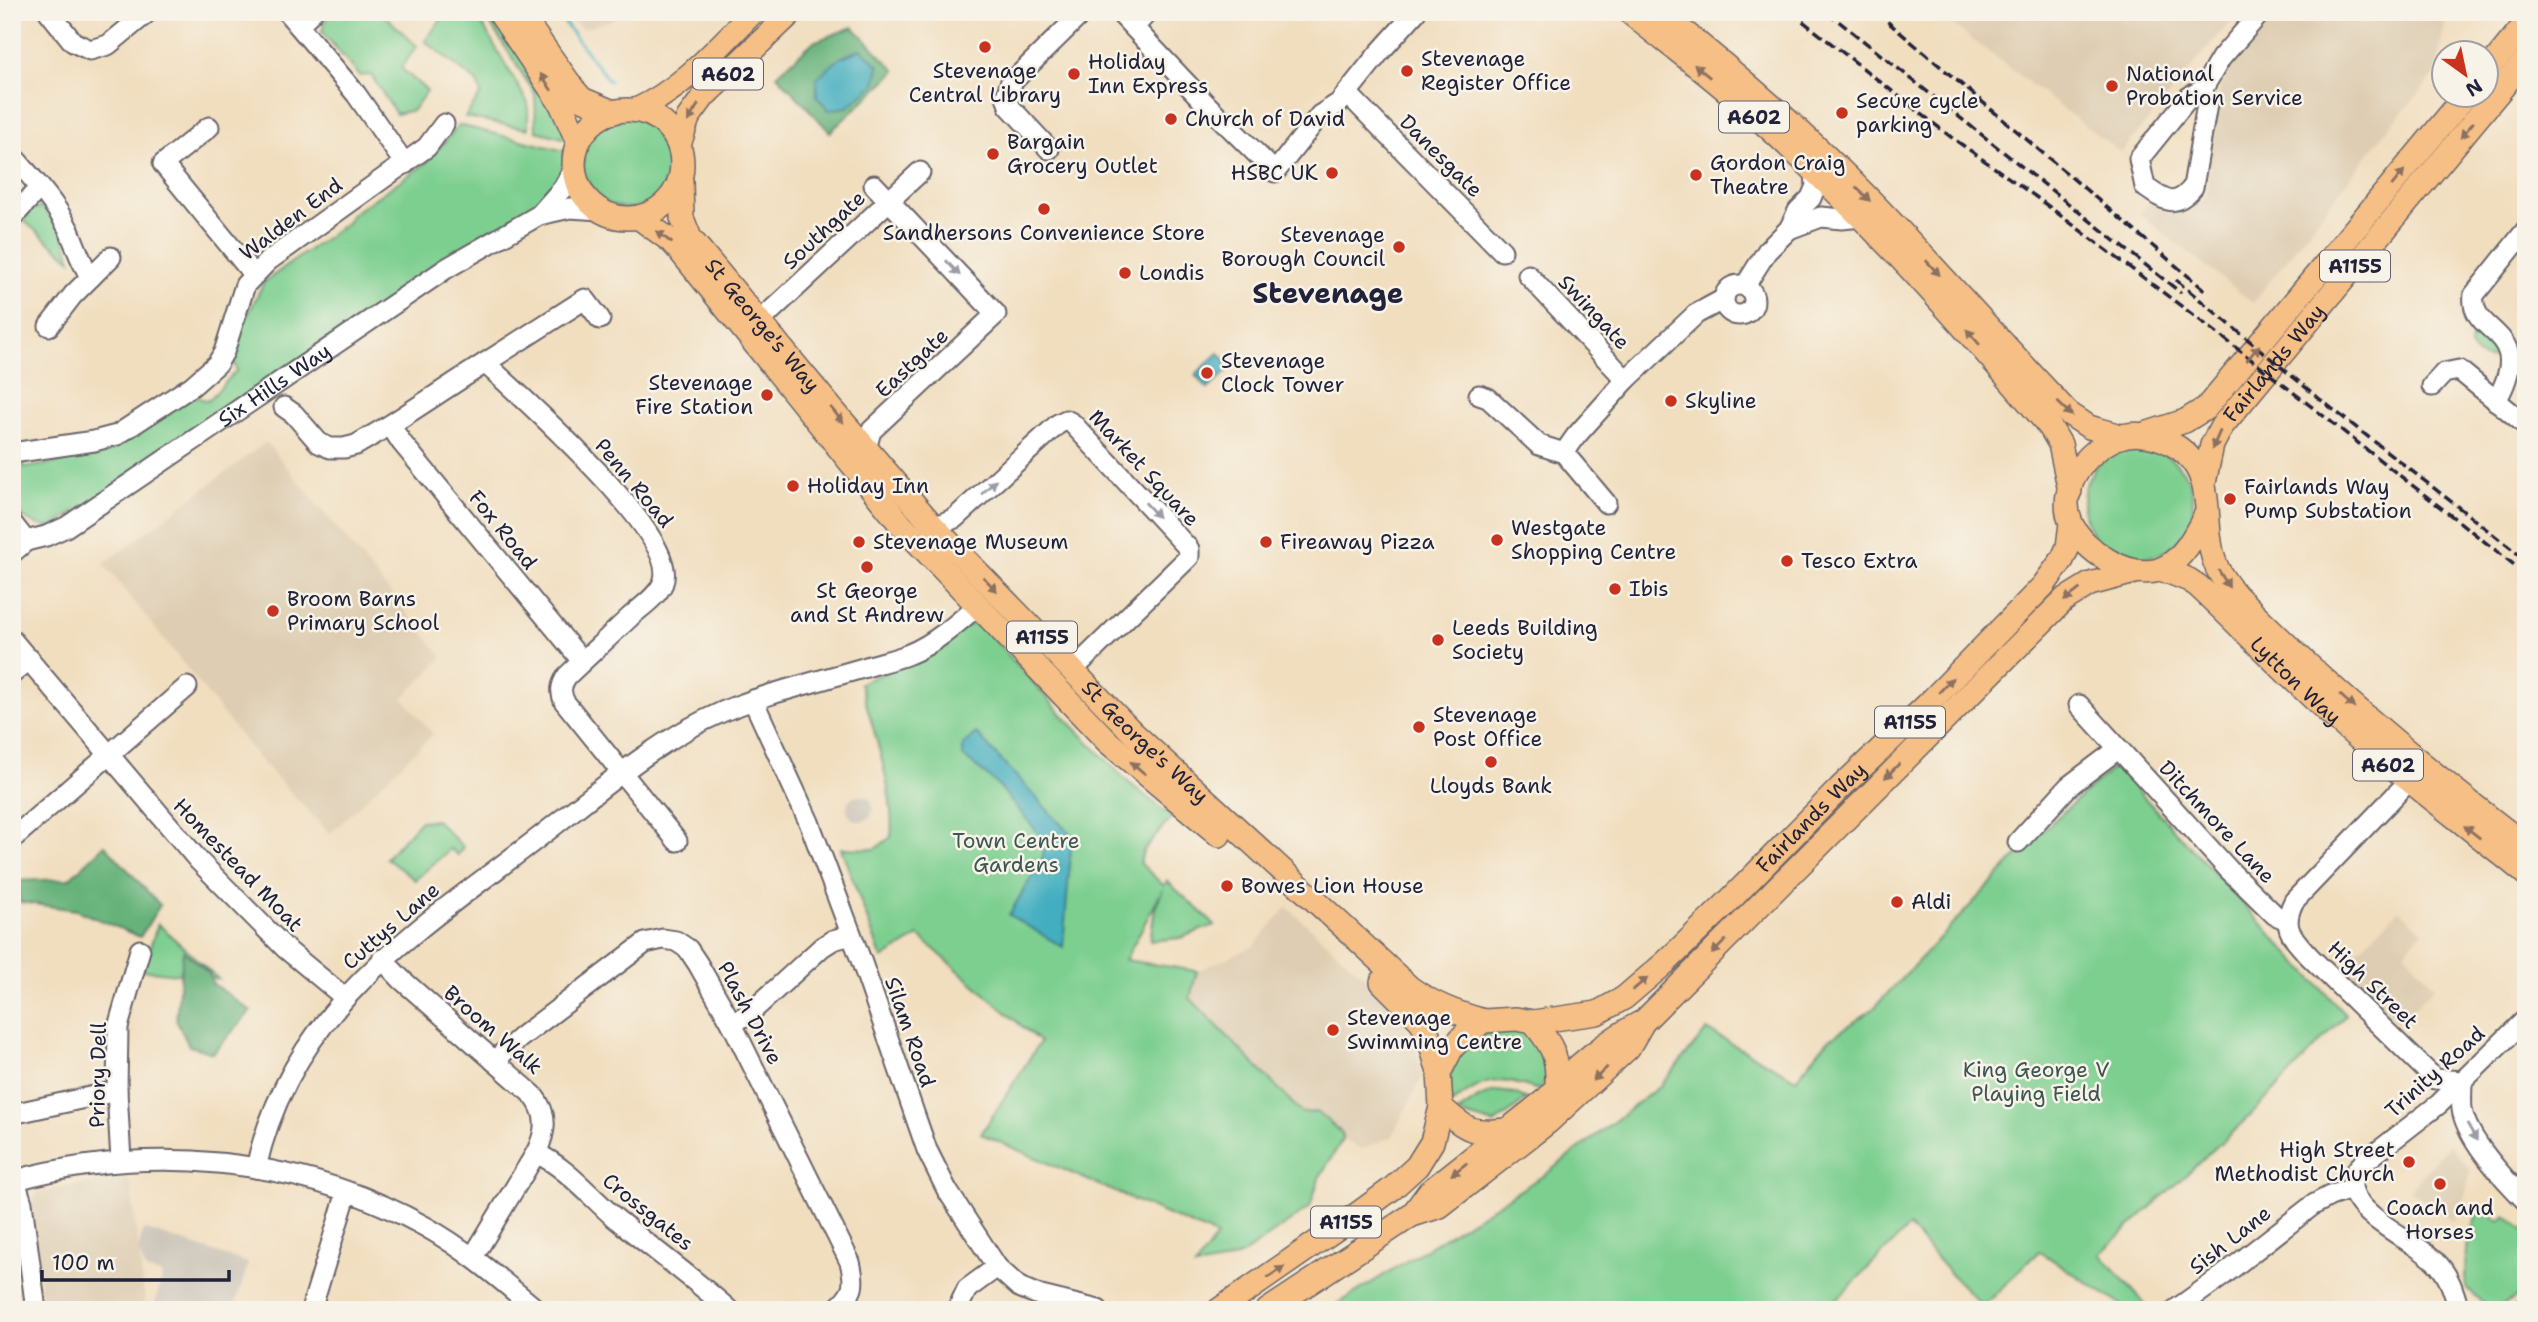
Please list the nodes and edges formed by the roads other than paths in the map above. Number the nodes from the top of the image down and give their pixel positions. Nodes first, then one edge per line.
1 (49, 12) edge
2 (148, 12) edge
3 (499, 12) edge
4 (519, 12) edge
5 (753, 12) edge
6 (792, 12) edge
7 (1083, 12) edge
8 (1119, 12) edge
9 (1148, 12) edge
10 (1416, 12) edge
11 (1629, 12) edge
12 (1659, 12) edge
13 (2261, 12) edge
14 (299, 16) edge
15 (2526, 23) edge
16 (1134, 27) junction
17 (2500, 55) edge
18 (2526, 59) edge
19 (2202, 90) junction
20 (1347, 93) junction
21 (2455, 108) edge
22 (636, 110) junction
23 (613, 112) junction
24 (444, 124) dead end
25 (209, 127) dead end
26 (578, 142) junction
27 (679, 145) junction
28 (1049, 149) dead end
29 (12, 155) edge
30 (405, 164) junction
31 (574, 169) junction
32 (920, 172) dead end
33 (1815, 173) junction
34 (681, 181) junction
35 (874, 185) dead end
36 (40, 187) junction
37 (889, 201) junction
38 (600, 210) junction
39 (539, 215) junction
40 (638, 217) junction
41 (1860, 217) junction
42 (12, 218) edge
43 (1789, 229) junction
44 (2526, 230) edge
45 (1502, 251) dead end
46 (111, 257) dead end
47 (253, 274) junction
48 (1528, 275) dead end
49 (91, 277) junction
50 (600, 320) dead end
51 (759, 322) junction
52 (49, 326) dead end
53 (485, 363) junction
54 (1626, 380) junction
55 (2432, 386) dead end
56 (1479, 395) dead end
57 (2496, 401) junction
58 (284, 407) dead end
59 (390, 425) junction
60 (2526, 425) edge
61 (2132, 435) junction
62 (866, 449) junction
63 (12, 453) edge
64 (1564, 453) junction
65 (2204, 483) junction
66 (2070, 491) junction
67 (1606, 503) dead end
68 (2206, 514) junction
69 (12, 523) edge
70 (2071, 523) junction
71 (934, 527) junction
72 (19, 547) edge
73 (2161, 569) junction
74 (2135, 572) junction
75 (978, 605) junction
76 (12, 640) edge
77 (30, 659) junction
78 (582, 662) junction
79 (1073, 670) junction
80 (12, 674) edge
81 (187, 687) dead end
82 (753, 701) junction
83 (2079, 705) dead end
84 (2118, 749) junction
85 (108, 755) junction
86 (623, 773) junction
87 (2408, 782) junction
88 (12, 839) edge
89 (677, 841) dead end
90 (2018, 842) dead end
91 (2526, 846) edge
92 (2526, 874) edge
93 (2287, 920) junction
94 (850, 935) junction
95 (140, 950) dead end
96 (382, 959) junction
97 (344, 997) junction
98 (2526, 1020) edge
99 (1484, 1021) junction
100 (1533, 1021) junction
101 (1643, 1022) junction
102 (732, 1024) junction
103 (494, 1061) junction
104 (1439, 1073) junction
105 (2435, 1079) junction
106 (2462, 1081) junction
107 (1557, 1087) junction
108 (117, 1091) junction
109 (2439, 1104) junction
110 (1441, 1107) junction
111 (12, 1114) edge
112 (1511, 1128) junction
113 (536, 1153) junction
114 (121, 1161) junction
115 (256, 1168) junction
116 (14, 1180) edge
117 (2351, 1189) junction
118 (347, 1192) junction
119 (2526, 1201) edge
120 (1412, 1214) junction
121 (473, 1257) junction
122 (997, 1267) junction
123 (37, 1310) edge
124 (311, 1310) edge
125 (537, 1310) edge
126 (729, 1310) edge
127 (835, 1310) edge
128 (957, 1310) edge
129 (1098, 1310) edge
130 (1219, 1310) edge
131 (1268, 1310) edge
132 (2175, 1310) edge
133 (2459, 1310) edge

1 - 2 street
26 -> 3 main road
4 - 23 main road, A602
5 - 22 main road, A602
6 -> 27 main road, A602
7 - 28 street
8 - 16 street
9 - 16 street
10 - 20 street
33 -> 11 main road, A602
12 -> 61 main road, A602
13 - 19 street
14 - 30 street
15 - 17 main road
16 - 20 street
18 -> 65 main road, Fairlands Way / A1155
19 - 19 street
20 - 45 street, Danesgate
61 -> 21 main road, Fairlands Way / A1155
22 - 23 main road, A602
22 - 27 main road
23 - 26 main road
24 - 30 street, Walden End
25 - 47 street
26 - 31 main road
27 - 34 main road, A602
29 - 36 street
30 - 47 street, Walden End
31 - 38 main road
31 - 39 street, Six Hills Way
32 - 37 street, Southgate
33 - 41 main road, A602
33 - 43 street
34 - 40 main road
34 - 51 main road, St George's Way / A1155
35 - 37 street, Eastgate
36 - 42 street
36 - 49 street
37 - 51 street, Southgate
37 -> 62 street, Eastgate
38 - 39 street, Six Hills Way
38 - 40 main road
39 - 72 street, Six Hills Way
75 -> 40 main road, St George's Way / A1155
41 - 43 street
66 -> 41 main road, A602
43 - 54 street, Swingate
44 - 57 street
46 - 49 street
47 - 63 street, Walden End
48 - 54 street, Swingate
49 - 52 street
50 - 53 street
51 -> 62 main road, St George's Way / A1155
53 - 59 street
53 - 78 street, Penn Road
54 - 64 street, Swingate
55 - 57 street
56 - 64 street
57 - 60 street
58 - 59 street
59 - 78 street, Fox Road
61 - 65 main road, A602
61 - 66 main road, A602
62 - 71 main road, St George's Way / A1155
64 - 67 street
65 - 68 main road, Lytton Way / A602
66 - 70 main road, A602
68 - 73 main road
68 -> 91 main road, Lytton Way / A602
69 - 72 street
70 - 74 main road
100 -> 70 main road, Fairlands Way / A1155
71 -> 79 main road, St George's Way / A1155
71 -> 79 street, Market Square
73 - 74 main road
73 - 87 main road, Lytton Way / A602
74 -> 101 main road, Fairlands Way / A1155
75 - 82 street, Cuttys Lane
104 -> 75 main road, St George's Way / A1155
76 - 77 street, Homestead Moat
77 - 80 street
77 - 85 street, Homestead Moat
78 - 86 street, Penn Road
79 - 99 main road, St George's Way / A1155
81 - 85 street
82 - 86 street, Cuttys Lane
82 - 94 street, Silam Road
83 - 84 street, Ditchmore Lane
84 - 90 street
84 - 93 street, Ditchmore Lane
85 - 88 street
85 - 97 street, Homestead Moat
86 - 89 street
86 - 96 street, Cuttys Lane
92 -> 87 main road, Lytton Way / A602
87 - 93 street
93 - 105 street, High Street
94 - 102 street
94 - 122 street, Silam Road
95 - 108 street, Priory Dell
96 - 97 street, Cuttys Lane
96 - 103 street, Broom Walk
97 - 115 street, Cuttys Lane
98 - 106 street, Trinity Road
99 - 100 main road, Fairlands Way / A1155
99 - 104 main road
100 - 107 main road
101 - 107 main road, Fairlands Way / A1155
101 -> 120 main road, Fairlands Way / A1155
102 - 103 street, Plash Drive
102 - 127 street, Plash Drive
103 - 113 street, Broom Walk
104 - 110 main road, A1155
105 - 106 street
105 - 109 street
106 - 109 street, Trinity Road
106 -> 119 street
107 - 112 main road, Fairlands Way / A1155
108 - 111 street
108 - 114 street, Priory Dell
109 - 117 street, Trinity Road
110 - 112 main road
130 -> 110 main road, A1155
112 -> 120 main road, Fairlands Way / A1155
113 - 121 street, Broom Walk
113 - 126 street, Crossgates
114 - 115 street
114 - 116 street
115 - 118 street
116 - 123 street
117 - 132 street, Sish Lane
117 - 133 street
118 - 121 street
118 - 124 street
120 - 131 main road, Fairlands Way / A1155
121 - 125 street
122 - 128 street
122 - 129 street, Silam Road

